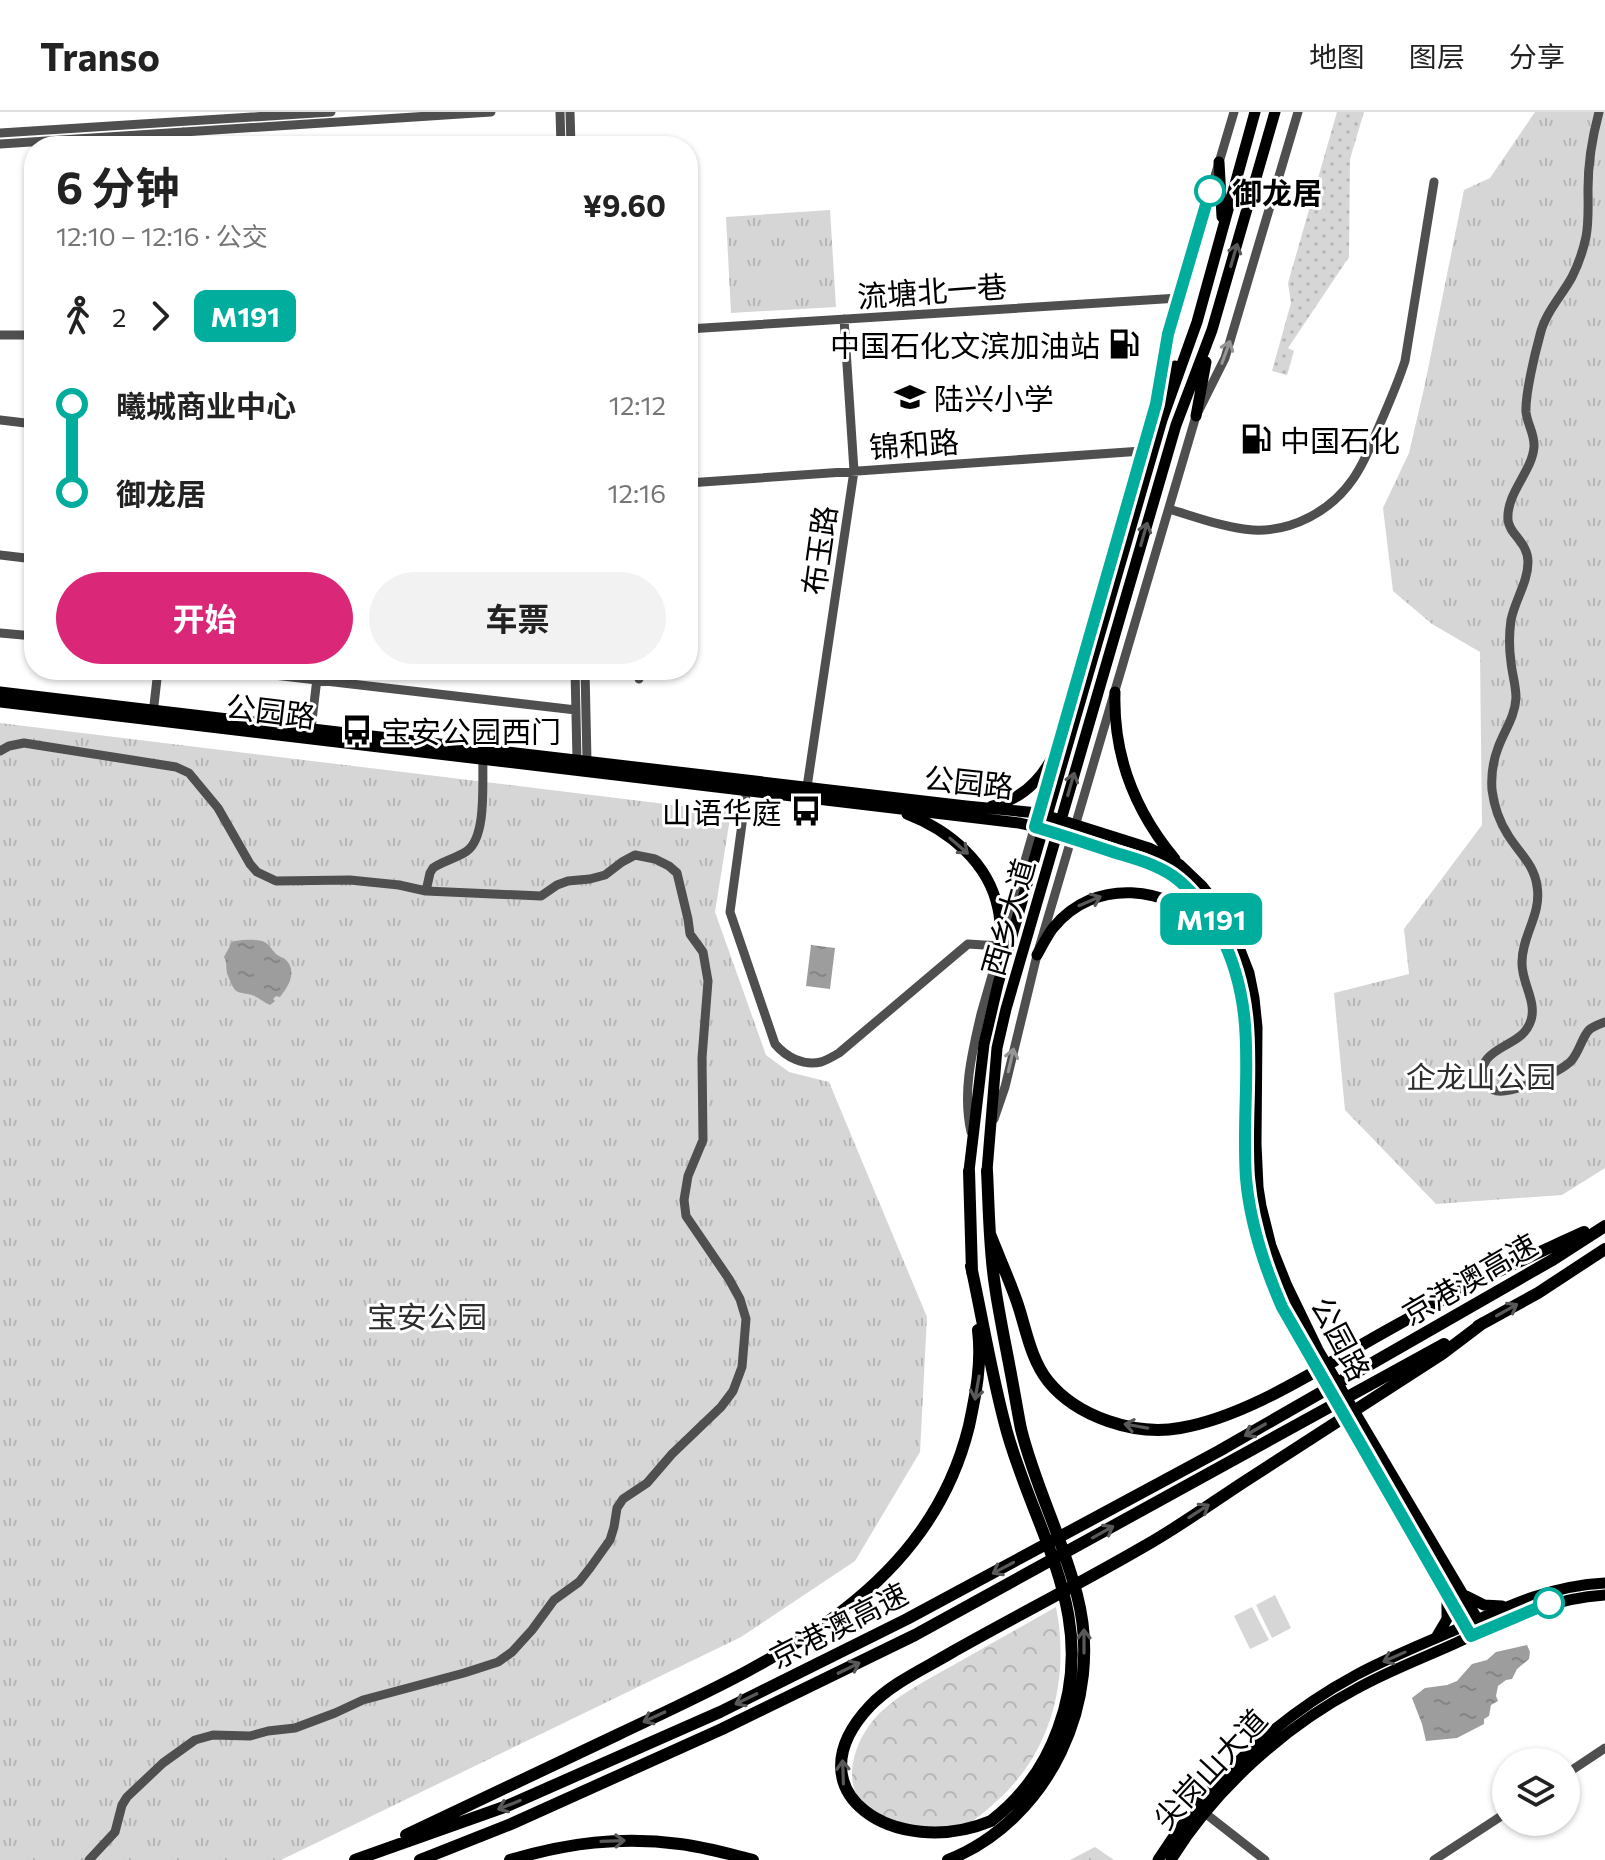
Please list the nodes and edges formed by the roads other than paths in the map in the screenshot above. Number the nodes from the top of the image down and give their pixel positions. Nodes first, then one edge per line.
1 (331, 112) edge
2 (491, 112) edge
3 (560, 112) edge
4 (570, 112) edge
5 (1234, 112) edge
6 (1255, 112) edge
7 (1275, 112) edge
8 (1298, 112) edge
9 (1599, 112) edge
10 (183, 132) junction
11 (0, 133) edge
12 (122, 136) edge
13 (183, 136) edge
14 (561, 136) edge
15 (571, 136) edge
16 (24, 142) edge
17 (0, 144) edge
18 (1219, 162) junction
19 (1434, 182) dead end
20 (1223, 228) junction
21 (1179, 298) junction
22 (844, 319) junction
23 (1197, 322) junction
24 (698, 328) edge
25 (1212, 330) junction
26 (0, 335) edge
27 (24, 335) edge
28 (1156, 404) junction
29 (1196, 416) junction
30 (0, 420) edge
31 (24, 423) edge
32 (1142, 451) junction
33 (854, 471) junction
34 (698, 482) edge
35 (1169, 509) junction
36 (0, 555) edge
37 (24, 558) edge
38 (0, 633) edge
39 (24, 635) edge
40 (157, 680) edge
41 (316, 680) edge
42 (354, 680) edge
43 (575, 680) edge
44 (585, 680) edge
45 (0, 692) edge
46 (1115, 692) junction
47 (0, 702) edge
48 (576, 710) junction
49 (153, 715) junction
50 (311, 729) junction
51 (1101, 741) junction
52 (1059, 742) junction
53 (0, 751) edge
54 (483, 759) junction
55 (582, 764) junction
56 (747, 785) junction
57 (807, 787) junction
58 (892, 808) junction
59 (982, 808) junction
60 (1038, 813) junction
61 (1076, 825) junction
62 (1035, 827) junction
63 (1072, 838) junction
64 (1180, 865) junction
65 (426, 891) junction
66 (1012, 904) junction
67 (1048, 920) junction
68 (1222, 939) junction
69 (1000, 946) junction
70 (1037, 955) junction
71 (1605, 1022) edge
72 (989, 1135) junction
73 (972, 1139) junction
74 (969, 1171) joint
75 (987, 1171) joint
76 (1605, 1224) edge
77 (990, 1234) junction
78 (1605, 1249) edge
79 (971, 1266) junction
80 (1368, 1394) junction
81 (1605, 1583) edge
82 (1446, 1592) junction
83 (1462, 1594) junction
84 (1605, 1595) edge
85 (1507, 1606) junction
86 (1481, 1625) junction
87 (1468, 1631) junction
88 (1435, 1639) junction
89 (1605, 1748) edge
90 (1580, 1765) edge
91 (1031, 1790) junction
92 (1201, 1810) junction
93 (1492, 1822) edge
94 (878, 1834) dead end
95 (950, 1843) dead end
96 (89, 1860) edge
97 (353, 1860) edge
98 (420, 1860) edge
99 (510, 1860) edge
100 (753, 1860) edge
101 (948, 1860) edge
102 (1158, 1860) edge
103 (1171, 1860) edge
104 (1265, 1860) edge
105 (1434, 1860) edge

1 - 11 street
2 - 10 street
3 - 14 street
4 - 15 street
5 - 18 street
6 - 20 main road, 西乡大道
25 -> 7 main road, 西乡大道
29 -> 8 street
9 - 71 street
10 - 12 street
10 - 13 street
16 - 17 street
18 - 20 main road
18 - 21 street
19 - 35 street
20 - 23 main road, 西乡大道
21 - 22 street, 流塘北一巷
21 - 28 street
22 - 24 street, 流塘北一巷
22 - 33 street, 布玉路
23 - 28 main road
23 - 73 main road, 西乡大道
25 - 29 main road
72 -> 25 main road, 西乡大道
26 - 27 street
28 - 32 street
29 - 35 street
30 - 31 street
32 - 33 street, 锦和路
32 - 52 street
33 - 34 street, 锦和路
33 - 57 street, 布玉路
35 - 46 street
36 - 37 street
38 - 39 street
40 - 49 street
41 - 50 street
42 - 48 street
43 - 48 street
44 - 55 street
45 - 49 main road, 公园路
46 - 51 street
46 - 64 main road
47 - 49 main road, 公园路
48 - 55 street
49 - 50 main road, 公园路
49 - 54 main road, 公园路
50 - 55 main road, 公园路
51 - 52 street
51 - 61 street
52 - 59 main road
52 - 60 street
53 - 65 street
54 - 55 main road, 公园路
54 - 65 street
55 - 56 main road, 公园路
56 - 57 main road, 公园路
56 - 58 main road, 公园路
56 - 69 street
57 - 59 main road, 公园路
58 - 62 main road, 公园路
58 -> 69 main road
59 - 60 main road, 公园路
60 - 61 main road, 公园路
60 - 62 street
61 - 63 street
61 - 64 main road, 公园路
62 - 63 main road, 公园路
62 - 66 street
63 - 67 street
63 - 68 main road, 公园路
64 - 83 main road, 公园路
65 - 96 street
66 - 67 street
66 - 69 street
67 - 70 street
70 -> 68 main road
68 - 82 main road, 公园路
69 - 73 street
72 -> 70 street
72 - 75 main road, 西乡大道
73 - 74 main road, 西乡大道
74 - 79 highway
75 - 77 highway
76 -> 77 highway
76 -> 97 highway, 京港澳高速
91 -> 77 highway
80 -> 78 highway, 京港澳高速
79 - 91 highway
79 -> 97 highway
94 -> 80 highway
98 -> 80 highway, 京港澳高速
81 - 85 main road, 尖岗山大道
82 - 87 main road, 公园路
82 - 88 main road
83 - 85 main road
83 - 86 main road, 公园路
84 - 86 main road, 尖岗山大道
85 - 86 main road, 尖岗山大道
86 - 87 main road, 尖岗山大道
87 - 88 main road, 尖岗山大道
87 - 92 main road, 尖岗山大道
88 -> 92 main road, 尖岗山大道
89 - 90 street
91 - 95 highway
91 - 101 highway
92 - 102 main road, 尖岗山大道
92 - 103 main road, 尖岗山大道
92 - 104 street
93 - 105 street
99 -> 100 highway

